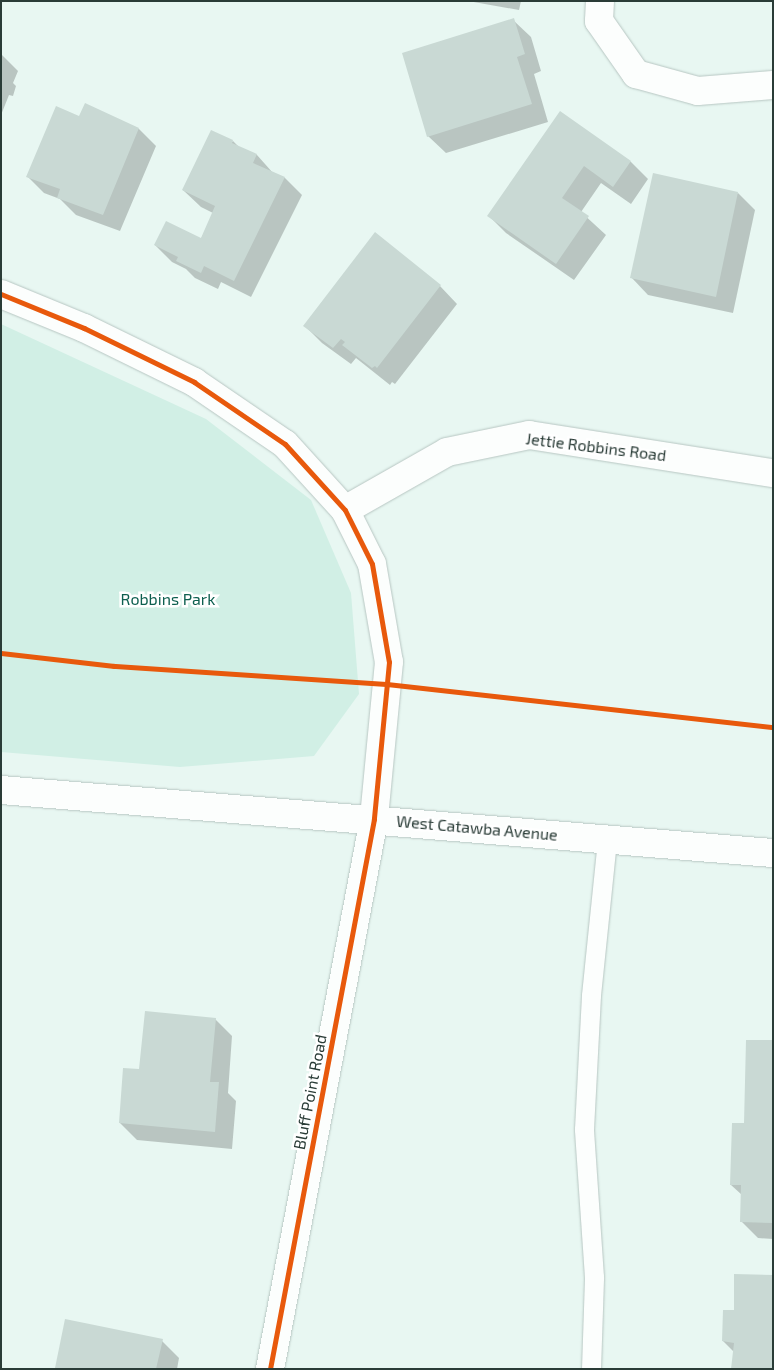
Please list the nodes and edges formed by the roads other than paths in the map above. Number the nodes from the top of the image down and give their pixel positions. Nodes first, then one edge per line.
1 (600, 1) edge
2 (773, 85) edge
3 (1, 294) edge
4 (772, 466) edge
5 (345, 510) junction
6 (1, 790) edge
7 (374, 820) junction
8 (607, 839) junction
9 (773, 853) edge
10 (270, 1369) edge
11 (591, 1369) edge

1 - 2 street
3 - 5 street, Bluff Point Road
4 - 5 street, Jettie Robbins Road
5 - 7 street, Bluff Point Road
6 - 7 street, West Catawba Avenue
7 - 8 street, West Catawba Avenue
7 - 10 street, Bluff Point Road
8 - 9 street, West Catawba Avenue
8 - 11 lane

